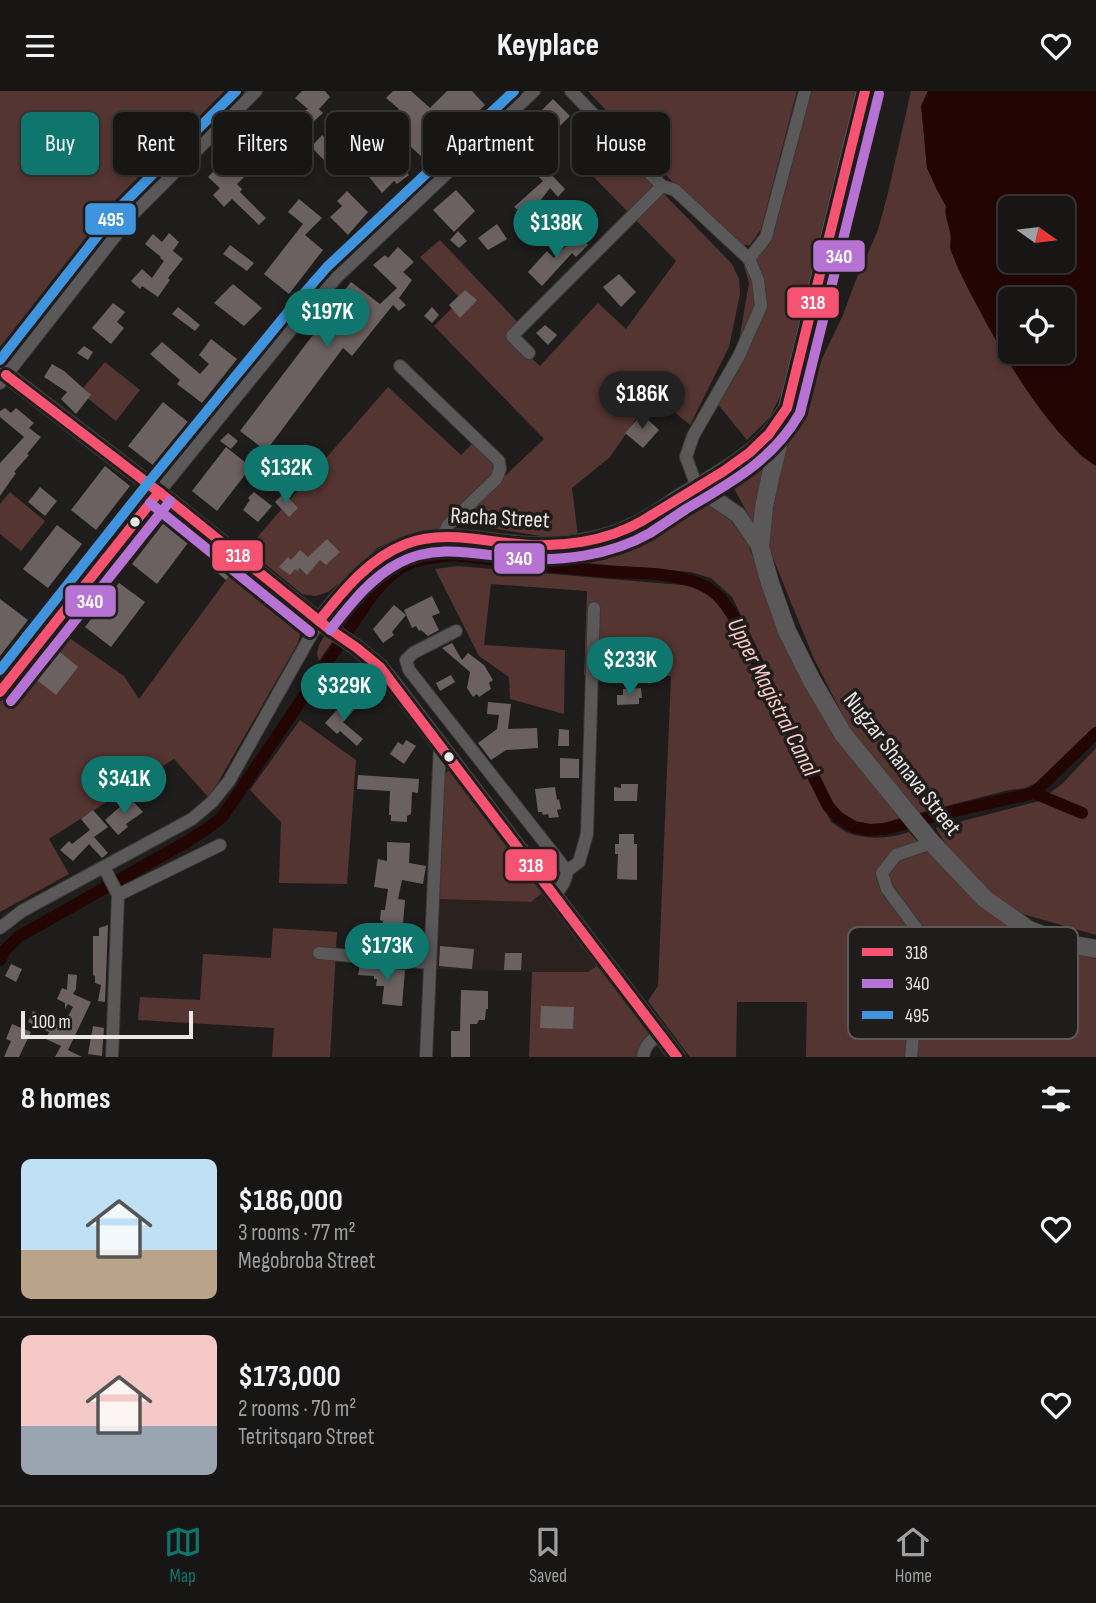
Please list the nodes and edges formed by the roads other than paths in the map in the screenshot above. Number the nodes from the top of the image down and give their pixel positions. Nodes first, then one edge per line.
1 (256, 91) edge
2 (534, 91) edge
3 (570, 91) edge
4 (805, 91) edge
5 (865, 91) edge
6 (662, 186) junction
7 (749, 259) junction
8 (529, 353) dead end
9 (400, 366) dead end
10 (2, 376) edge
11 (787, 408) junction
12 (697, 487) junction
13 (159, 492) junction
14 (446, 538) junction
15 (760, 547) junction
16 (594, 608) dead end
17 (323, 624) junction
18 (456, 631) dead end
19 (0, 692) edge
20 (440, 744) junction
21 (928, 839) junction
22 (220, 845) dead end
23 (105, 871) junction
24 (567, 871) junction
25 (118, 892) junction
26 (555, 895) junction
27 (915, 927) edge
28 (1026, 927) edge
29 (0, 929) edge
30 (1078, 946) edge
31 (1096, 949) edge
32 (319, 953) dead end
33 (430, 963) junction
34 (659, 1034) junction
35 (913, 1039) edge
36 (112, 1057) edge
37 (426, 1057) edge
38 (643, 1057) edge
39 (677, 1057) edge
40 (911, 1057) edge

1 - 10 street
2 - 13 street
3 - 6 street
4 - 7 street
5 - 11 main road, Nugzar Shanava Street
6 - 7 street
6 - 8 street
7 - 12 street
9 - 14 street
10 - 13 street
11 - 12 street, Racha Street
11 - 15 main road, Nugzar Shanava Street
12 - 14 street, Racha Street
12 - 15 street
13 - 17 street
13 - 19 street
14 - 17 street, Racha Street
15 - 21 main road, Nugzar Shanava Street
16 - 24 street
17 - 20 street
17 - 23 street, Racha Street
18 - 24 street
20 - 26 street
20 - 33 street
21 - 27 street
21 - 28 main road, Nugzar Shanava Street
22 - 25 street
23 - 25 street
23 - 29 street, Racha Street
24 - 26 street
25 - 36 street
26 - 34 street
30 - 31 main road, Nugzar Shanava Street
32 - 33 street
33 - 37 street
34 - 38 street
34 - 39 street
35 - 40 street

